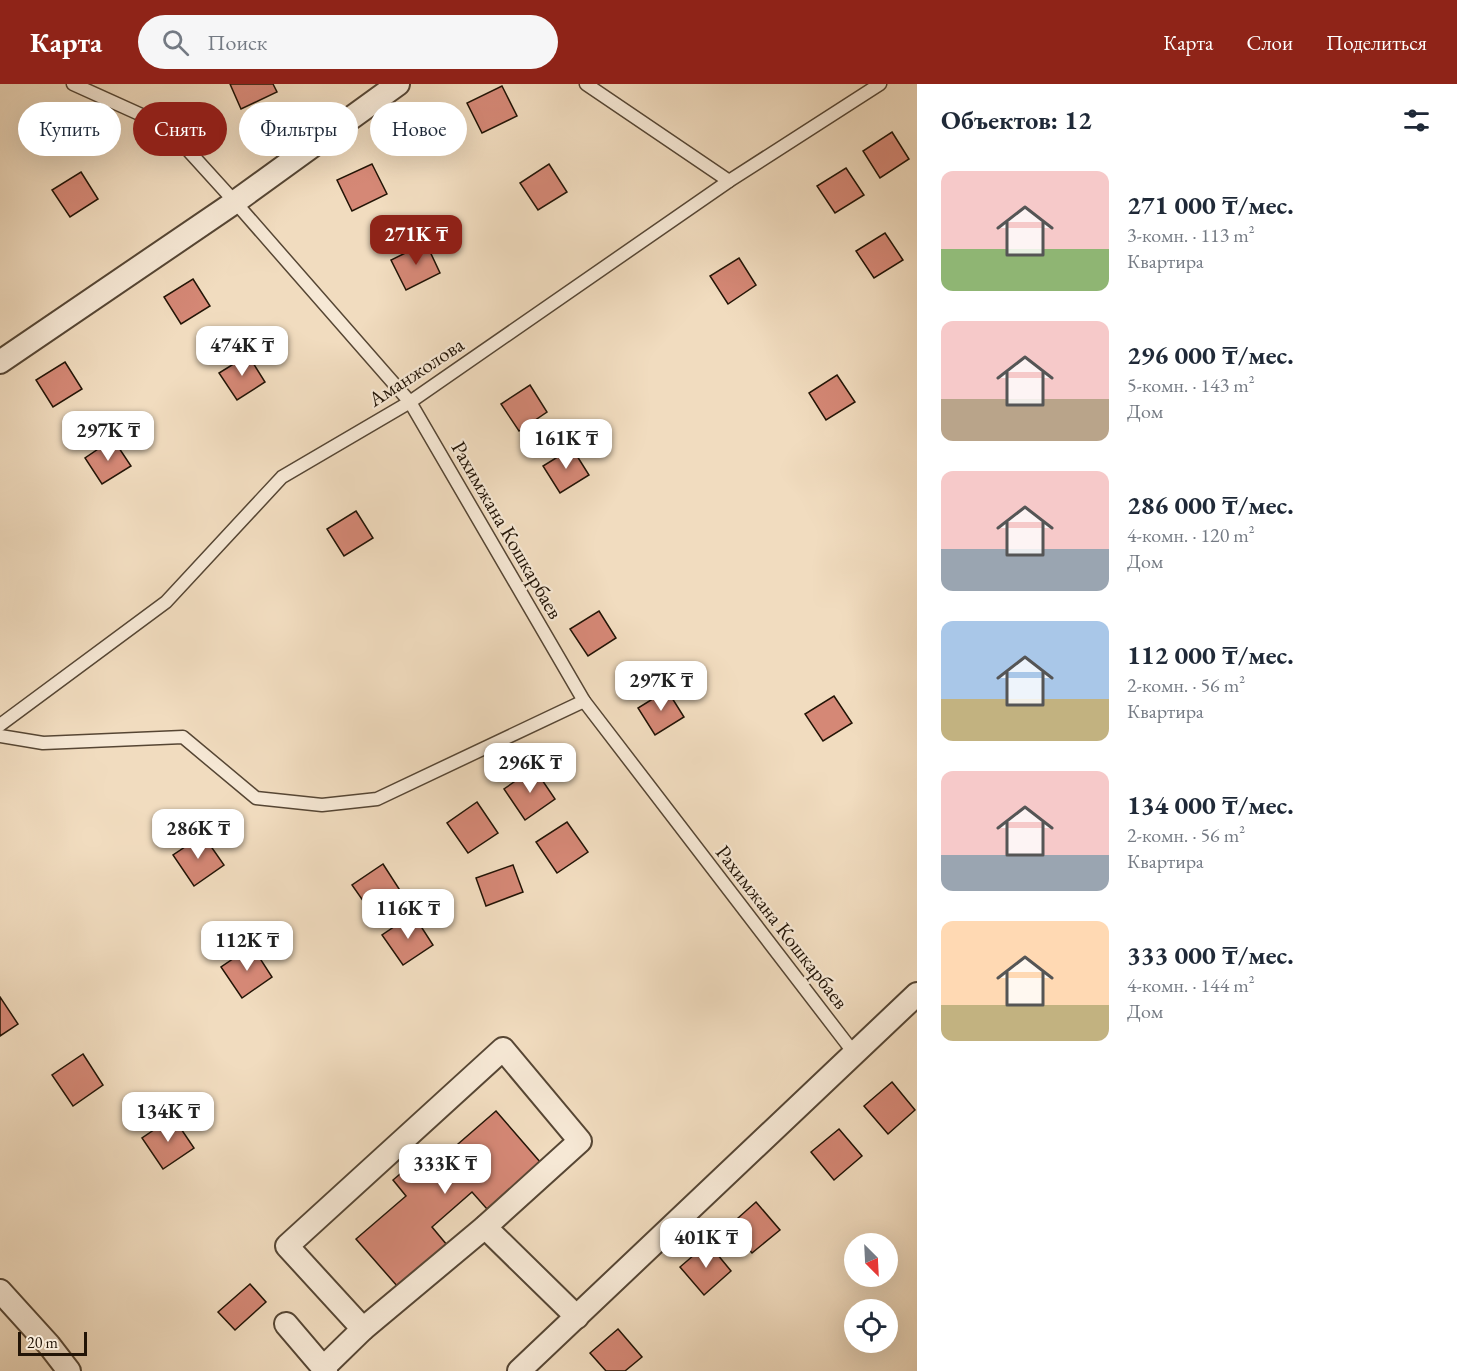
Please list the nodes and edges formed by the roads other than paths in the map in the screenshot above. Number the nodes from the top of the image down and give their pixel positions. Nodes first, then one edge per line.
1 (73, 84) edge
2 (398, 84) edge
3 (586, 84) edge
4 (880, 84) edge
5 (729, 181) junction
6 (235, 202) junction
7 (0, 362) edge
8 (410, 402) junction
9 (584, 701) junction
10 (0, 725) edge
11 (0, 736) edge
12 (917, 994) edge
13 (854, 1053) junction
14 (486, 1227) junction
15 (0, 1291) edge
16 (577, 1317) junction
17 (286, 1324) dead end
18 (363, 1329) junction
19 (325, 1369) edge
20 (69, 1371) edge
21 (519, 1371) edge

1 - 6 lane, Рахимжана Кошкарбаев
2 - 6 street
3 - 5 lane
4 - 5 lane, Аманжолова
5 - 8 lane, Аманжолова
6 - 7 street
6 - 8 lane, Рахимжана Кошкарбаев
8 - 9 lane, Рахимжана Кошкарбаев
8 - 10 lane, Аманжолова
9 - 11 lane
9 - 13 lane, Рахимжана Кошкарбаев
12 - 13 street
13 - 16 street
14 - 16 street
14 - 18 street
14 - 18 street
15 - 20 street
16 - 21 street
17 - 19 street
18 - 19 street

